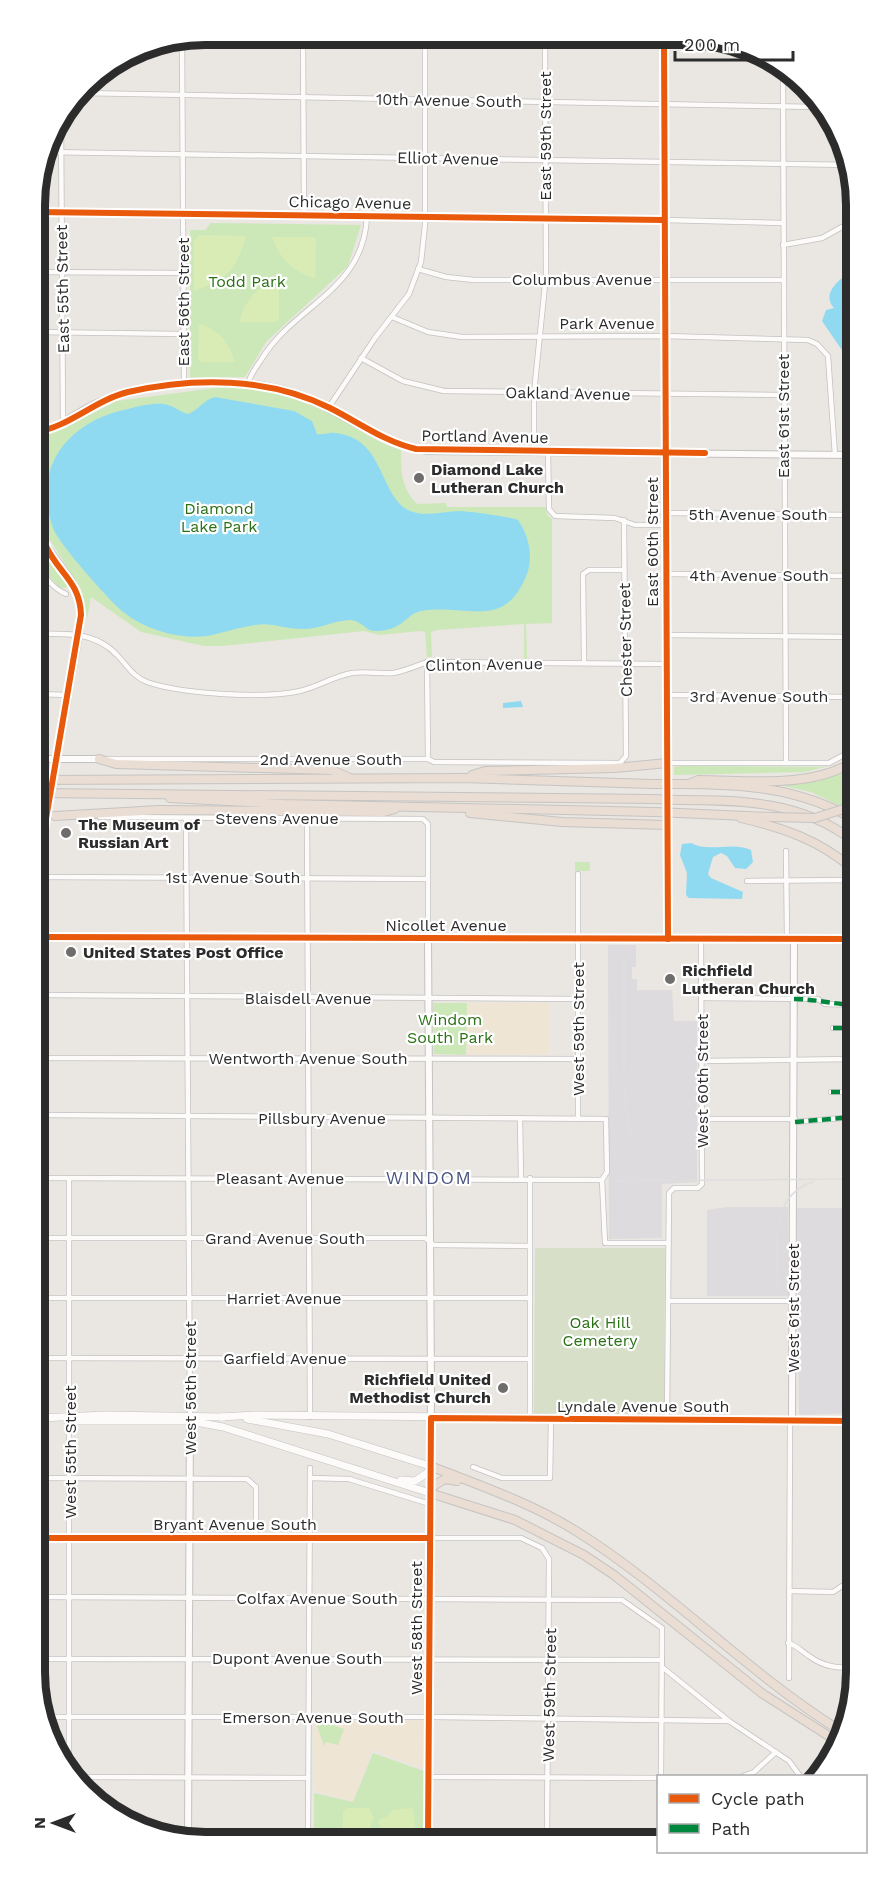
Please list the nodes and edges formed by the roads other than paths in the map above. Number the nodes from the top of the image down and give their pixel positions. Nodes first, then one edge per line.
1 (303, 45) edge
2 (425, 45) edge
3 (545, 45) edge
4 (664, 45) joint
5 (182, 46) edge
6 (708, 46) edge
7 (783, 78) edge
8 (91, 93) edge
9 (183, 95) junction
10 (304, 97) junction
11 (425, 99) junction
12 (545, 101) junction
13 (664, 104) junction
14 (783, 106) junction
15 (811, 106) edge
16 (61, 136) edge
17 (54, 152) edge
18 (61, 152) junction
19 (183, 154) junction
20 (304, 156) junction
21 (425, 158) junction
22 (545, 159) junction
23 (664, 162) junction
24 (783, 164) junction
25 (841, 165) edge
26 (45, 212) edge
27 (61, 212) junction
28 (183, 213) junction
29 (304, 215) junction
30 (367, 216) junction
31 (425, 216) junction
32 (546, 218) junction
33 (664, 220) junction
34 (783, 223) junction
35 (846, 225) edge
36 (783, 245) junction
37 (418, 269) junction
38 (45, 272) edge
39 (62, 272) junction
40 (183, 273) junction
41 (664, 278) junction
42 (545, 279) junction
43 (783, 280) junction
44 (392, 317) junction
45 (45, 332) edge
46 (62, 332) junction
47 (183, 334) junction
48 (664, 336) junction
49 (540, 337) junction
50 (783, 338) junction
51 (361, 358) junction
52 (248, 384) junction
53 (184, 385) junction
54 (534, 393) junction
55 (665, 394) junction
56 (783, 395) junction
57 (329, 407) junction
58 (63, 423) junction
59 (45, 429) edge
60 (534, 451) junction
61 (548, 451) junction
62 (665, 453) junction
63 (783, 454) junction
64 (835, 455) junction
65 (846, 455) edge
66 (665, 513) junction
67 (784, 514) junction
68 (846, 515) edge
69 (624, 520) junction
70 (665, 525) junction
71 (45, 538) edge
72 (51, 555) junction
73 (45, 558) edge
74 (624, 570) junction
75 (666, 574) junction
76 (784, 575) junction
77 (846, 576) edge
78 (45, 578) edge
79 (66, 594) dead end
80 (45, 634) edge
81 (79, 634) junction
82 (666, 635) junction
83 (785, 636) junction
84 (846, 637) edge
85 (428, 662) junction
86 (584, 662) junction
87 (625, 663) junction
88 (666, 664) junction
89 (45, 694) edge
90 (68, 695) junction
91 (666, 695) junction
92 (786, 696) junction
93 (846, 697) edge
94 (846, 755) edge
95 (99, 759) junction
96 (428, 759) junction
97 (45, 760) edge
98 (624, 761) joint
99 (57, 762) junction
100 (667, 763) junction
101 (786, 763) junction
102 (846, 765) edge
103 (351, 778) junction
104 (463, 778) junction
105 (45, 780) edge
106 (684, 784) junction
107 (45, 794) edge
108 (128, 794) junction
109 (401, 806) junction
110 (449, 807) junction
111 (846, 808) edge
112 (45, 815) edge
113 (50, 815) junction
114 (846, 815) edge
115 (307, 818) junction
116 (186, 819) junction
117 (771, 821) junction
118 (667, 825) junction
119 (846, 836) edge
120 (45, 837) edge
121 (786, 851) dead end
122 (846, 865) edge
123 (578, 874) dead end
124 (186, 876) junction
125 (45, 878) edge
126 (307, 878) junction
127 (428, 879) junction
128 (786, 879) junction
129 (846, 879) edge
130 (747, 881) dead end
131 (45, 937) edge
132 (186, 938) junction
133 (307, 938) junction
134 (790, 938) junction
135 (428, 939) junction
136 (578, 939) junction
137 (668, 939) junction
138 (701, 939) junction
139 (846, 939) edge
140 (45, 995) edge
141 (187, 998) junction
142 (308, 998) junction
143 (429, 998) junction
144 (701, 998) junction
145 (578, 999) junction
146 (794, 999) junction
147 (846, 1005) edge
148 (833, 1028) dead end
149 (846, 1028) edge
150 (188, 1057) junction
151 (308, 1057) junction
152 (45, 1058) edge
153 (429, 1058) junction
154 (578, 1059) junction
155 (794, 1059) junction
156 (846, 1059) edge
157 (701, 1061) junction
158 (831, 1092) dead end
159 (846, 1092) edge
160 (45, 1115) edge
161 (188, 1117) junction
162 (846, 1117) edge
163 (429, 1118) junction
164 (309, 1119) junction
165 (520, 1119) junction
166 (578, 1119) junction
167 (702, 1119) junction
168 (795, 1120) junction
169 (45, 1178) edge
170 (69, 1178) junction
171 (188, 1178) junction
172 (309, 1178) junction
173 (520, 1178) junction
174 (530, 1178) junction
175 (429, 1179) junction
176 (602, 1180) junction
177 (45, 1238) edge
178 (69, 1238) junction
179 (189, 1238) junction
180 (310, 1238) junction
181 (430, 1242) junction
182 (668, 1244) junction
183 (530, 1246) junction
184 (310, 1297) junction
185 (431, 1297) junction
186 (45, 1298) edge
187 (70, 1298) junction
188 (189, 1298) junction
189 (530, 1298) junction
190 (668, 1301) junction
191 (793, 1301) junction
192 (45, 1358) edge
193 (70, 1358) junction
194 (190, 1358) junction
195 (310, 1358) junction
196 (431, 1359) junction
197 (530, 1359) junction
198 (221, 1417) junction
199 (310, 1417) junction
200 (45, 1418) edge
201 (70, 1418) junction
202 (190, 1418) junction
203 (431, 1418) junction
204 (530, 1419) junction
205 (551, 1419) junction
206 (668, 1419) junction
207 (792, 1421) junction
208 (846, 1421) edge
209 (473, 1467) dead end
210 (310, 1468) dead end
211 (430, 1468) junction
212 (45, 1478) edge
213 (70, 1478) junction
214 (190, 1478) junction
215 (310, 1478) junction
216 (390, 1479) junction
217 (478, 1485) junction
218 (430, 1490) junction
219 (430, 1504) junction
220 (846, 1535) edge
221 (45, 1538) edge
222 (70, 1538) junction
223 (190, 1538) junction
224 (256, 1538) junction
225 (310, 1538) junction
226 (430, 1538) junction
227 (548, 1552) joint
228 (789, 1591) junction
229 (45, 1597) edge
230 (70, 1597) junction
231 (310, 1597) junction
232 (190, 1598) junction
233 (430, 1598) junction
234 (549, 1598) junction
235 (788, 1643) junction
236 (190, 1658) junction
237 (309, 1658) junction
238 (430, 1658) junction
239 (45, 1659) edge
240 (70, 1659) junction
241 (549, 1660) junction
242 (662, 1660) junction
243 (662, 1667) junction
244 (846, 1668) edge
245 (789, 1678) dead end
246 (69, 1717) junction
247 (189, 1717) junction
248 (309, 1717) junction
249 (429, 1717) junction
250 (52, 1718) edge
251 (548, 1718) junction
252 (661, 1720) junction
253 (729, 1721) junction
254 (836, 1728) edge
255 (831, 1738) edge
256 (776, 1752) junction
257 (69, 1756) edge
258 (660, 1775) edge
259 (746, 1775) edge
260 (799, 1775) edge
261 (85, 1777) edge
262 (189, 1778) junction
263 (308, 1778) junction
264 (429, 1778) junction
265 (548, 1778) junction
266 (657, 1778) edge
267 (188, 1831) edge
268 (308, 1832) edge
269 (428, 1832) edge
270 (547, 1832) edge

1 - 10 street
2 - 11 street
3 - 12 street, East 59th Street
4 - 6 street
4 - 13 street, East 60th Street
5 - 9 street, East 56th Street
7 - 14 street, East 61st Street
8 - 9 street, 10th Avenue South
9 - 10 street, 10th Avenue South
9 - 19 street, East 56th Street
10 - 11 street, 10th Avenue South
10 - 20 street
11 - 12 street, 10th Avenue South
11 - 21 street
12 - 13 street, 10th Avenue South
12 - 22 street, East 59th Street
13 - 14 street, 10th Avenue South
13 - 23 street, East 60th Street
14 - 15 street, 10th Avenue South
14 - 24 street, East 61st Street
16 - 18 street, East 55th Street
17 - 18 street, Elliot Avenue
18 - 19 street, Elliot Avenue
18 - 27 street, East 55th Street
19 - 20 street, Elliot Avenue
19 - 28 street, East 56th Street
20 - 21 street, Elliot Avenue
20 - 29 street
21 - 22 street, Elliot Avenue
21 - 31 street
22 - 23 street, Elliot Avenue
22 - 32 street, East 59th Street
23 - 24 street, Elliot Avenue
23 - 33 street, East 60th Street
24 - 25 street, Elliot Avenue
24 - 34 street, East 61st Street
26 - 27 street, Chicago Avenue
27 - 28 street, Chicago Avenue
27 - 39 street, East 55th Street
28 - 29 street, Chicago Avenue
28 - 40 street, East 56th Street
29 - 30 street, Chicago Avenue
30 - 31 street, Chicago Avenue
30 - 52 street
31 - 32 street, Chicago Avenue
31 - 37 street
32 - 33 street, Chicago Avenue
32 - 42 street, East 59th Street
33 - 34 street
33 - 41 street, East 60th Street
34 - 36 street, East 61st Street
35 - 36 street
36 - 43 street, East 61st Street
37 - 42 street, Columbus Avenue
37 - 44 street
38 - 39 street
39 - 40 street
39 - 46 street, East 55th Street
40 - 47 street, East 56th Street
41 - 42 street, Columbus Avenue
41 - 43 street, Columbus Avenue
41 - 48 street, East 60th Street
42 - 49 street, East 59th Street
43 - 50 street, East 61st Street
44 - 49 street, Park Avenue
44 - 51 street
45 - 46 street
46 - 47 street
46 - 58 street, East 55th Street
47 - 53 street, East 56th Street
48 - 49 street, Park Avenue
48 - 50 street, Park Avenue
48 - 55 street, East 60th Street
49 - 54 street, East 59th Street
50 - 56 street, East 61st Street
50 - 64 street, Park Avenue
51 - 54 street, Oakland Avenue
51 - 57 street
52 - 53 street, Portland Avenue
52 - 57 street, Portland Avenue
53 - 58 street, Portland Avenue
54 - 55 street, Oakland Avenue
54 - 60 street, East 59th Street
55 - 56 street, Oakland Avenue
55 - 62 street, East 60th Street
56 - 63 street, East 61st Street
57 - 60 street, Portland Avenue
58 - 59 street, Portland Avenue
60 - 61 street, Portland Avenue
61 - 62 street, Portland Avenue
61 - 69 street
62 - 63 street, Portland Avenue
62 - 66 street, East 60th Street
63 - 64 street, Portland Avenue
63 - 67 street, East 61st Street
64 - 65 street, Portland Avenue
66 - 67 street, 5th Avenue South
66 - 70 street, East 60th Street
67 - 68 street, 5th Avenue South
67 - 76 street, East 61st Street
69 - 70 street
69 - 74 street, Chester Street
70 - 75 street, East 60th Street
71 - 72 street
72 - 73 street
72 - 81 street
74 - 86 street
74 - 87 street, Chester Street
75 - 76 street, 4th Avenue South
75 - 82 street, East 60th Street
76 - 77 street, 4th Avenue South
76 - 83 street, East 61st Street
78 - 79 street
80 - 81 street, Clinton Avenue
81 - 85 street, Clinton Avenue
81 - 90 street
82 - 83 street
82 - 88 street, East 60th Street
83 - 84 street
83 - 92 street, East 61st Street
85 - 86 street, Clinton Avenue
85 - 96 street
86 - 87 street, Clinton Avenue
87 - 88 street, Clinton Avenue
87 - 98 street, Chester Street
88 - 91 street, East 60th Street
89 - 90 street
90 - 99 street
91 - 92 street, 3rd Avenue South
91 - 100 street, East 60th Street
92 - 93 street, 3rd Avenue South
92 - 101 street, East 61st Street
94 - 101 street
95 - 96 street, 2nd Avenue South
95 - 99 street, 2nd Avenue South
95 - 103 highway
96 - 98 street, 2nd Avenue South
97 - 99 street, 2nd Avenue South
99 - 113 street, bridge
100 - 101 street
100 - 104 highway
100 - 118 street, East 60th Street
102 - 106 highway
103 - 104 highway
103 - 105 highway
104 - 106 highway, bridge
106 - 114 highway
107 - 108 highway
108 - 109 highway
108 - 119 highway, bridge
109 - 110 highway
109 - 113 highway
110 - 117 highway, bridge
110 - 118 highway
111 - 117 highway, bridge
112 - 113 street
113 - 116 street, Stevens Avenue
113 - 120 street
115 - 116 street, Stevens Avenue
115 - 126 street
115 - 127 street, Stevens Avenue
116 - 124 street
117 - 122 highway
118 - 137 street, East 60th Street
121 - 128 street
123 - 136 street
124 - 125 street, 1st Avenue South
124 - 126 street, 1st Avenue South
124 - 132 street
126 - 127 street, 1st Avenue South
126 - 133 street
127 - 135 street
128 - 129 street
128 - 130 street
128 - 134 street
131 - 132 main road, Nicollet Avenue
132 - 133 main road, Nicollet Avenue
132 - 141 street, West 56th Street
133 - 135 main road, Nicollet Avenue
133 - 142 street
134 - 138 main road, Nicollet Avenue
134 - 139 main road, Nicollet Avenue
134 - 146 street, West 61st Street
135 - 136 main road, Nicollet Avenue
135 - 143 street, West 58th Street
136 - 137 main road, Nicollet Avenue
136 - 145 street, West 59th Street
137 - 138 main road, Nicollet Avenue
138 - 144 street, West 60th Street
140 - 141 street, Blaisdell Avenue
141 - 142 street, Blaisdell Avenue
141 - 150 street, West 56th Street
142 - 143 street, Blaisdell Avenue
142 - 151 street
143 - 145 street, Blaisdell Avenue
143 - 153 street, West 58th Street
144 - 146 street
144 - 157 street, West 60th Street
145 - 154 street, West 59th Street
146 - 147 street
146 - 155 street, West 61st Street
148 - 149 street
150 - 151 street, Wentworth Avenue South
150 - 152 street, Wentworth Avenue South
150 - 161 street, West 56th Street
151 - 153 street, Wentworth Avenue South
151 - 164 street
153 - 154 street, Wentworth Avenue South
153 - 163 street, West 58th Street
154 - 166 street, West 59th Street
155 - 156 street
155 - 157 street
155 - 168 street, West 61st Street
157 - 167 street, West 60th Street
158 - 159 street
160 - 161 street, Pillsbury Avenue
161 - 164 street, Pillsbury Avenue
161 - 171 street, West 56th Street
162 - 168 street
163 - 164 street, Pillsbury Avenue
163 - 165 street, Pillsbury Avenue
163 - 175 street, West 58th Street
164 - 172 street
165 - 166 street, Pillsbury Avenue
165 - 173 street
166 - 176 street, Pillsbury Avenue
167 - 168 street
167 - 182 street, West 60th Street
168 - 191 street, West 61st Street
169 - 170 street, Pleasant Avenue
170 - 171 street, Pleasant Avenue
170 - 178 street, West 55th Street
171 - 172 street, Pleasant Avenue
171 - 179 street, West 56th Street
172 - 175 street, Pleasant Avenue
172 - 180 street
173 - 174 street, Pleasant Avenue
173 - 175 street, Pleasant Avenue
174 - 176 street
174 - 183 street
175 - 181 street, West 58th Street
176 - 182 street
177 - 178 street, Grand Avenue South
178 - 179 street, Grand Avenue South
178 - 187 street, West 55th Street
179 - 180 street, Grand Avenue South
179 - 188 street, West 56th Street
180 - 181 street, Grand Avenue South
180 - 184 street
181 - 183 street, Grand Avenue South
181 - 185 street, West 58th Street
182 - 190 street
183 - 189 street
184 - 185 street, Harriet Avenue
184 - 188 street, Harriet Avenue
184 - 195 street
185 - 189 street, Harriet Avenue
185 - 196 street, West 58th Street
186 - 187 street, Harriet Avenue
187 - 188 street, Harriet Avenue
187 - 193 street, West 55th Street
188 - 194 street, West 56th Street
189 - 197 street
190 - 191 street
190 - 206 street
191 - 207 street, West 61st Street
192 - 193 street, Garfield Avenue
193 - 194 street, Garfield Avenue
193 - 201 street, West 55th Street
194 - 195 street, Garfield Avenue
194 - 202 street, West 56th Street
195 - 196 street, Garfield Avenue
195 - 199 street
196 - 197 street, Garfield Avenue
196 - 203 street, West 58th Street
197 - 204 street
198 - 199 main road, Lyndale Avenue South
198 - 202 main road
198 - 211 main road
199 - 203 main road, Lyndale Avenue South
200 - 201 main road
201 - 202 main road
201 - 213 street, West 55th Street
202 - 214 street, West 56th Street
202 - 216 main road
203 - 204 main road, Lyndale Avenue South
203 - 211 street, West 58th Street
204 - 205 main road, Lyndale Avenue South
205 - 206 main road, Lyndale Avenue South
205 - 209 street
206 - 207 main road, Lyndale Avenue South
207 - 208 main road, Lyndale Avenue South
207 - 228 street, West 61st Street
210 - 215 street
211 - 216 main road
211 - 217 highway
211 - 218 street, West 58th Street
212 - 213 street
213 - 214 street
213 - 222 street, West 55th Street
214 - 223 street, West 56th Street
214 - 224 street
215 - 219 street
215 - 225 street
216 - 218 main road
217 - 218 highway
217 - 254 highway
218 - 219 street, West 58th Street
218 - 255 highway
219 - 226 street, West 58th Street
220 - 228 street
221 - 222 street, Bryant Avenue South
222 - 223 street, Bryant Avenue South
222 - 230 street, West 55th Street
223 - 224 street, Bryant Avenue South
223 - 232 street, West 56th Street
224 - 225 street, Bryant Avenue South
225 - 226 street, Bryant Avenue South
225 - 231 street
226 - 227 street, Bryant Avenue South
226 - 233 street, West 58th Street
227 - 234 street, West 59th Street
228 - 235 street, West 61st Street
229 - 230 street, Colfax Avenue South
230 - 232 street, Colfax Avenue South
230 - 240 street, West 55th Street
231 - 232 street, Colfax Avenue South
231 - 233 street, Colfax Avenue South
231 - 237 street
232 - 236 street, West 56th Street
233 - 234 street, Colfax Avenue South
233 - 238 street, West 58th Street
234 - 241 street, West 59th Street
234 - 242 street, Colfax Avenue South
235 - 244 street
235 - 245 street, West 61st Street
236 - 237 street, Dupont Avenue South
236 - 240 street, Dupont Avenue South
236 - 247 street, West 56th Street
237 - 238 street, Dupont Avenue South
237 - 248 street
238 - 241 street, Dupont Avenue South
238 - 249 street, West 58th Street
239 - 240 street, Dupont Avenue South
240 - 246 street, West 55th Street
241 - 242 street, Dupont Avenue South
241 - 251 street, West 59th Street
242 - 243 street
243 - 252 street
243 - 253 street
246 - 247 street, Emerson Avenue South
246 - 250 street, Emerson Avenue South
246 - 257 street, West 55th Street
247 - 248 street, Emerson Avenue South
247 - 262 street, West 56th Street
248 - 249 street, Emerson Avenue South
248 - 263 street
249 - 251 street, Emerson Avenue South
249 - 264 street, West 58th Street
251 - 252 street, Emerson Avenue South
251 - 265 street, West 59th Street
252 - 253 street, Emerson Avenue South
252 - 258 street
253 - 256 street
256 - 259 street
256 - 260 street
261 - 262 street
262 - 263 street
262 - 267 street, West 56th Street
263 - 268 street
264 - 265 street
264 - 269 street, West 58th Street
265 - 266 street
265 - 270 street, West 59th Street

